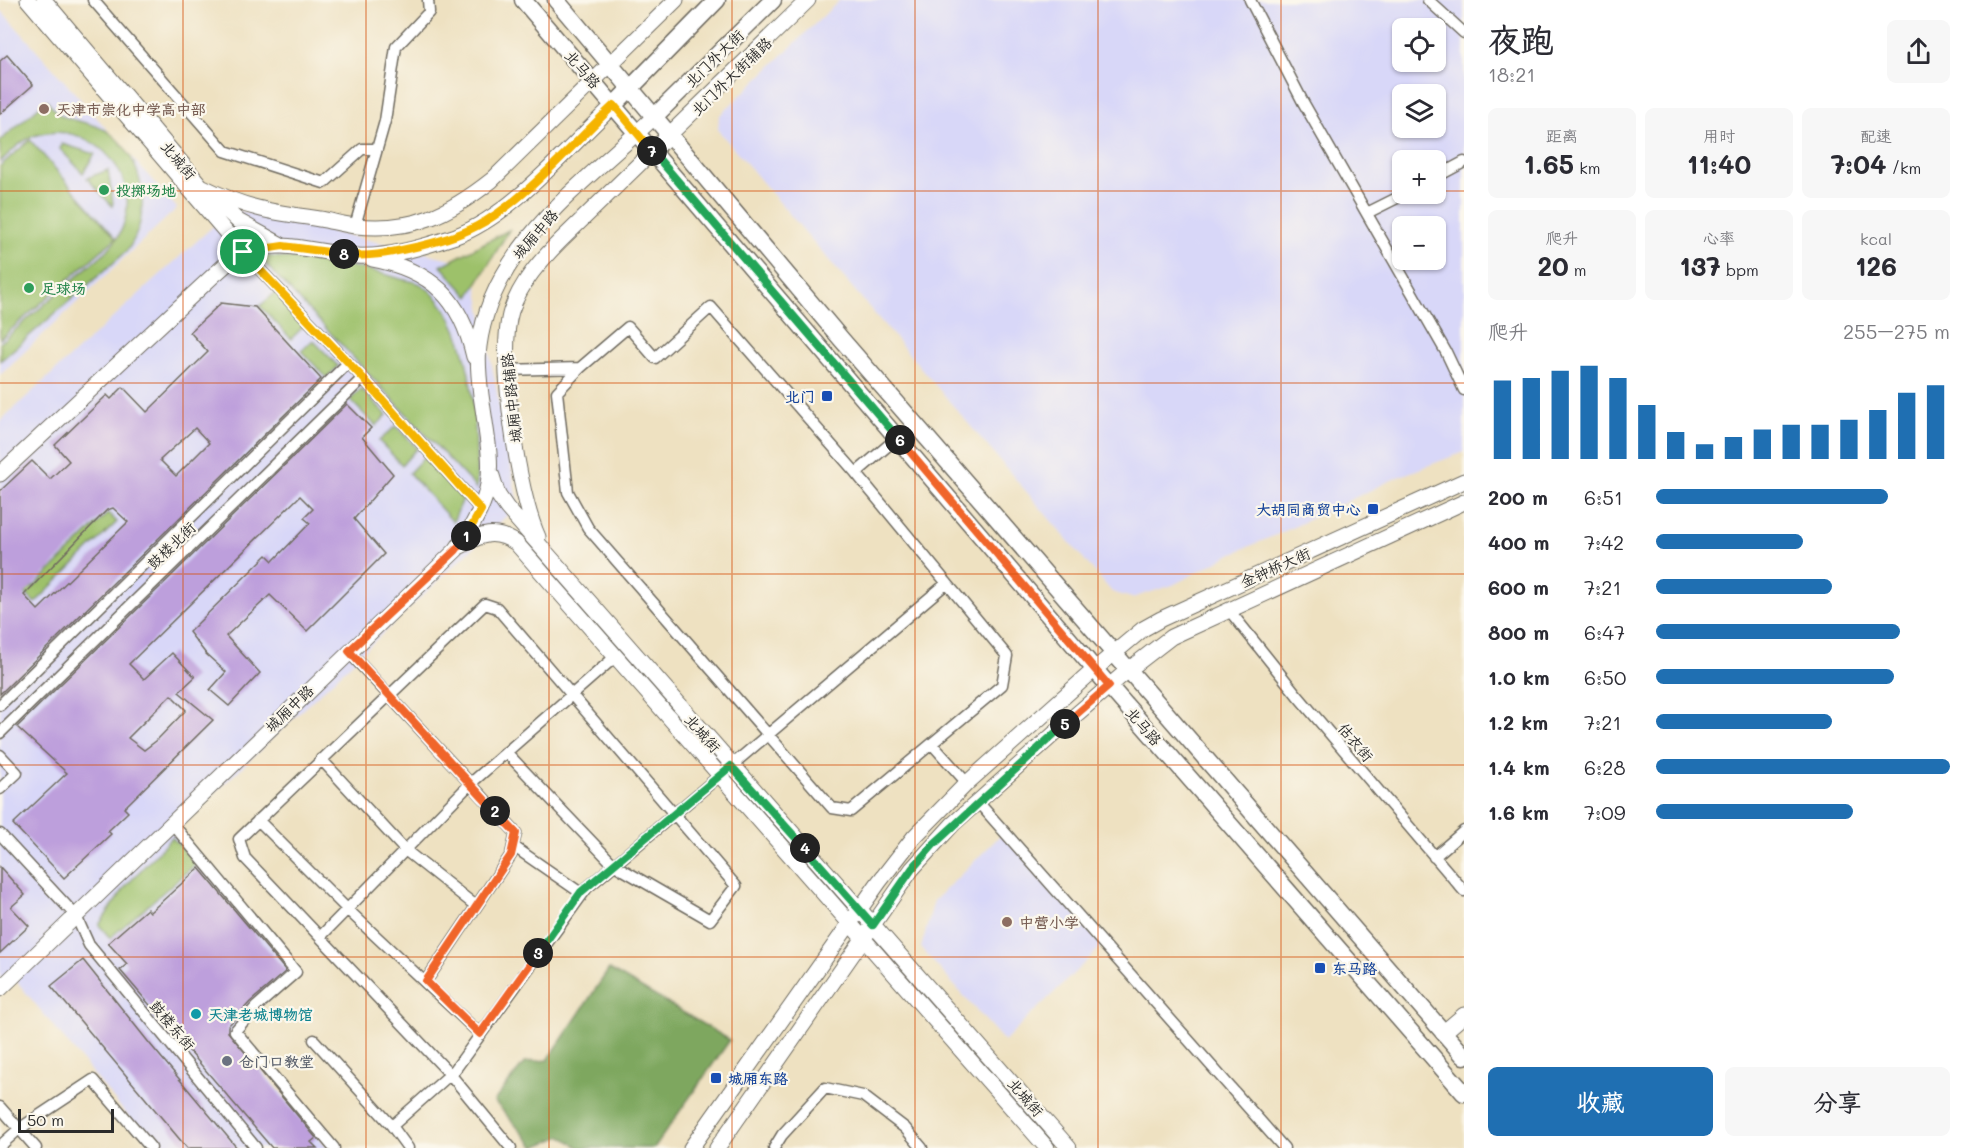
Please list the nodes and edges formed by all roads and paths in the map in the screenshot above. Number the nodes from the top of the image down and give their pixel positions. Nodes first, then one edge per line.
1 (28, 0) edge
2 (44, 0) edge
3 (93, 0) edge
4 (428, 0) edge
5 (524, 0) edge
6 (556, 0) edge
7 (675, 0) edge
8 (717, 0) edge
9 (773, 0) edge
10 (808, 0) edge
11 (1250, 0) edge
12 (1428, 0) edge
13 (1464, 33) edge
14 (611, 64) junction
15 (594, 82) junction
16 (631, 88) junction
17 (614, 105) junction
18 (655, 116) junction
19 (637, 133) junction
20 (670, 134) junction
21 (377, 149) junction
22 (652, 151) junction
23 (1464, 162) edge
24 (1446, 172) edge
25 (201, 186) junction
26 (1392, 200) edge
27 (1367, 213) junction
28 (355, 226) junction
29 (283, 246) junction
30 (243, 252) junction
31 (358, 256) junction
32 (348, 363) junction
33 (580, 368) junction
34 (506, 370) junction
35 (363, 378) junction
36 (480, 387) junction
37 (1464, 390) edge
38 (898, 437) junction
39 (491, 473) junction
40 (856, 473) junction
41 (0, 474) edge
42 (959, 474) junction
43 (1464, 481) edge
44 (942, 489) junction
45 (1464, 502) edge
46 (481, 510) junction
47 (456, 550) junction
48 (547, 553) junction
49 (947, 583) junction
50 (1229, 610) junction
51 (349, 651) junction
52 (1113, 654) junction
53 (616, 656) junction
54 (1095, 669) junction
55 (1127, 670) junction
56 (1109, 686) junction
57 (388, 694) junction
58 (572, 694) junction
59 (0, 705) edge
60 (0, 733) edge
61 (769, 735) junction
62 (932, 744) junction
63 (506, 752) junction
64 (0, 755) edge
65 (321, 759) junction
66 (725, 770) junction
67 (967, 783) junction
68 (470, 784) junction
69 (0, 789) edge
70 (978, 802) junction
71 (673, 812) junction
72 (258, 820) junction
73 (171, 822) junction
74 (1464, 831) edge
75 (0, 834) edge
76 (513, 846) junction
77 (405, 850) junction
78 (1434, 857) junction
79 (614, 864) junction
80 (1464, 891) edge
81 (581, 892) junction
82 (476, 906) junction
83 (348, 910) junction
84 (76, 916) junction
85 (856, 916) junction
86 (869, 931) junction
87 (321, 936) junction
88 (426, 981) junction
89 (0, 989) edge
90 (1464, 1015) edge
91 (1443, 1033) junction
92 (480, 1034) junction
93 (314, 1040) dead end
94 (1464, 1056) edge
95 (450, 1074) junction
96 (1464, 1093) edge
97 (0, 1107) edge
98 (392, 1126) junction
99 (19, 1129) junction
100 (0, 1146) edge
101 (36, 1148) edge
102 (151, 1148) edge
103 (256, 1148) edge
104 (334, 1148) edge
105 (408, 1148) edge
106 (511, 1148) edge
107 (691, 1148) edge
108 (717, 1148) edge
109 (774, 1148) edge
110 (922, 1148) edge
111 (1047, 1148) edge
112 (1069, 1148) edge
113 (1284, 1148) edge

1 - 30 street, 北城街
2 - 25 street, 北城街
3 - 21 street
4 - 21 street
5 - 15 main road, 北马路
6 - 14 main road, 北马路
7 - 14 street
8 - 16 main road
9 - 18 main road, 北门外大街
10 - 20 street, 北门外大街辅路
11 - 27 street
12 - 13 street
14 - 15 street
14 - 16 main road, 北马路
15 - 17 main road, 北马路
15 - 28 street
16 - 17 main road
16 - 18 main road, 北马路
17 - 19 main road, 北马路
17 - 31 street, 城厢中路
18 - 19 street, 城厢中路
18 - 20 main road, 北马路
19 - 22 main road, 北马路
19 - 36 street, 城厢中路
20 - 22 street, 北门外大街辅路
20 - 42 main road, 北马路
21 - 28 street
22 - 34 street, 城厢中路辅路
22 - 38 main road, 北马路
23 - 24 street
25 - 28 street
25 - 29 street, 北城街
26 - 27 street
27 - 37 street
29 - 30 street, 城厢中路
29 - 31 street, 城厢中路
30 - 32 street
30 - 41 street, 城厢中路
31 - 36 street, 城厢中路
32 - 35 street
32 - 59 street, 鼓楼北街
33 - 34 street
33 - 40 street
33 - 61 street
34 - 48 street, 城厢中路辅路
35 - 46 street
35 - 60 street, 鼓楼北街
36 - 39 street, 城厢中路
38 - 40 street
38 - 44 main road, 北马路
39 - 46 street, 城厢中路
39 - 48 street, 北城街
40 - 49 street
42 - 44 main road
42 - 52 main road, 北马路
43 - 52 street, 金钟桥大街
44 - 54 main road, 北马路
45 - 50 street, 金钟桥大街
46 - 47 street, 城厢中路
47 - 51 street, 城厢中路
47 - 53 street, 北城街
48 - 66 street, 北城街
49 - 61 street
49 - 62 street
50 - 55 street, 金钟桥大街
50 - 78 street, 估衣街
51 - 57 street
51 - 73 street, 城厢中路
52 - 54 street, 金钟桥大街
52 - 55 main road, 北马路
53 - 58 street
53 - 66 street, 北城街
54 - 56 main road, 北马路
54 - 67 street
55 - 56 street
55 - 91 main road, 北马路
56 - 70 street
56 - 96 main road, 北马路
57 - 58 street
57 - 65 street
57 - 68 street
58 - 63 street
58 - 71 street
61 - 62 street
61 - 66 street
62 - 67 street
63 - 68 street
63 - 79 street
64 - 69 street
65 - 72 street
65 - 77 street
66 - 71 street
66 - 85 street, 北城街
67 - 85 street
68 - 76 street
68 - 77 street
70 - 86 street
70 - 113 street
71 - 79 street
71 - 79 street
72 - 83 street
72 - 87 street
73 - 84 street, 城厢中路
73 - 104 street
74 - 78 street
75 - 84 street, 鼓楼东街
76 - 81 street
76 - 82 street
77 - 82 street
77 - 83 street
78 - 80 street, 估衣街
79 - 81 street
81 - 92 street
82 - 88 street
83 - 87 street
83 - 88 street
84 - 89 street, 城厢中路
84 - 103 street, 鼓楼东街
85 - 86 street, 北城街
85 - 107 street
86 - 108 street
86 - 111 street, 北城街
86 - 112 street, 北城街
87 - 95 street
88 - 92 street
90 - 91 street
91 - 94 main road, 北马路
92 - 95 street
93 - 98 street
95 - 98 street
95 - 106 street
97 - 99 street
98 - 105 street
99 - 100 street
99 - 101 street
99 - 102 street
109 - 110 street

